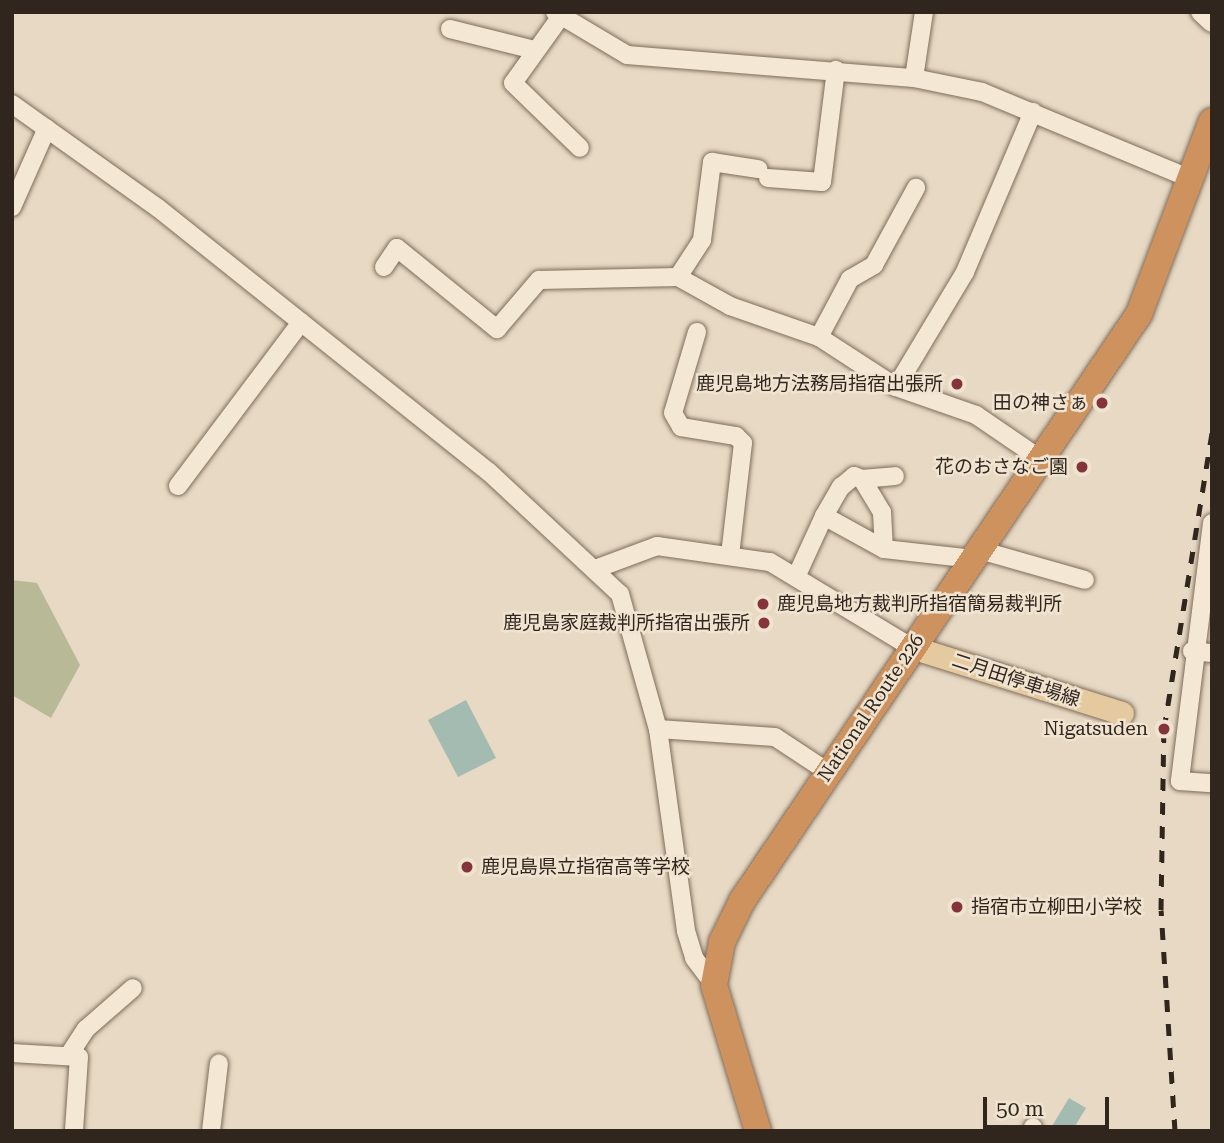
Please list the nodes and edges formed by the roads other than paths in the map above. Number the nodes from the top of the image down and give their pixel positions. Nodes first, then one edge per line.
1 (923, 12) edge
2 (1200, 12) edge
3 (560, 13) edge
4 (1212, 23) edge
5 (450, 29) dead end
6 (535, 50) junction
7 (836, 70) junction
8 (914, 78) junction
9 (12, 104) edge
10 (1033, 111) junction
11 (1212, 121) edge
12 (47, 128) junction
13 (580, 148) dead end
14 (1191, 179) junction
15 (916, 188) dead end
16 (12, 207) edge
17 (384, 267) dead end
18 (678, 276) junction
19 (301, 322) junction
20 (697, 332) dead end
21 (819, 338) junction
22 (895, 387) junction
23 (1042, 460) junction
24 (895, 476) dead end
25 (862, 479) junction
26 (178, 486) dead end
27 (824, 516) junction
28 (1212, 523) edge
29 (884, 549) junction
30 (730, 555) junction
31 (976, 555) junction
32 (598, 568) junction
33 (797, 575) junction
34 (1086, 580) dead end
35 (911, 647) junction
36 (1192, 652) junction
37 (1212, 653) edge
38 (1122, 713) dead end
39 (658, 729) junction
40 (828, 772) junction
41 (1212, 783) edge
42 (714, 985) junction
43 (132, 988) dead end
44 (12, 1053) edge
45 (69, 1055) junction
46 (219, 1063) dead end
47 (74, 1131) edge
48 (211, 1131) edge
49 (758, 1131) edge

1 - 8 street
2 - 4 street
3 - 6 street
3 - 7 street
5 - 6 street
6 - 13 street
7 - 8 street
7 - 18 street
8 - 10 street
9 - 12 street
10 - 14 street
10 - 22 street
11 - 14 highway, National Route 226
12 - 16 street
12 - 19 street
14 - 23 highway, National Route 226
15 - 21 street
17 - 18 street
18 - 21 street
19 - 26 street
19 - 32 street
20 - 30 street
21 - 22 street
22 - 23 street
23 - 31 highway, National Route 226
24 - 25 street
25 - 27 street
25 - 29 street
27 - 29 street
27 - 33 street
28 - 36 street
29 - 31 street
30 - 32 street
30 - 33 street
31 - 34 street
31 - 35 highway, National Route 226
32 - 39 street
33 - 35 street
35 - 38 main road, 二月田停車場線
35 - 40 highway, National Route 226
36 - 37 street
36 - 41 street
39 - 40 street
39 - 42 street
40 - 42 highway, National Route 226
42 - 49 highway, National Route 226
43 - 45 street
44 - 45 street
45 - 47 street
46 - 48 street

